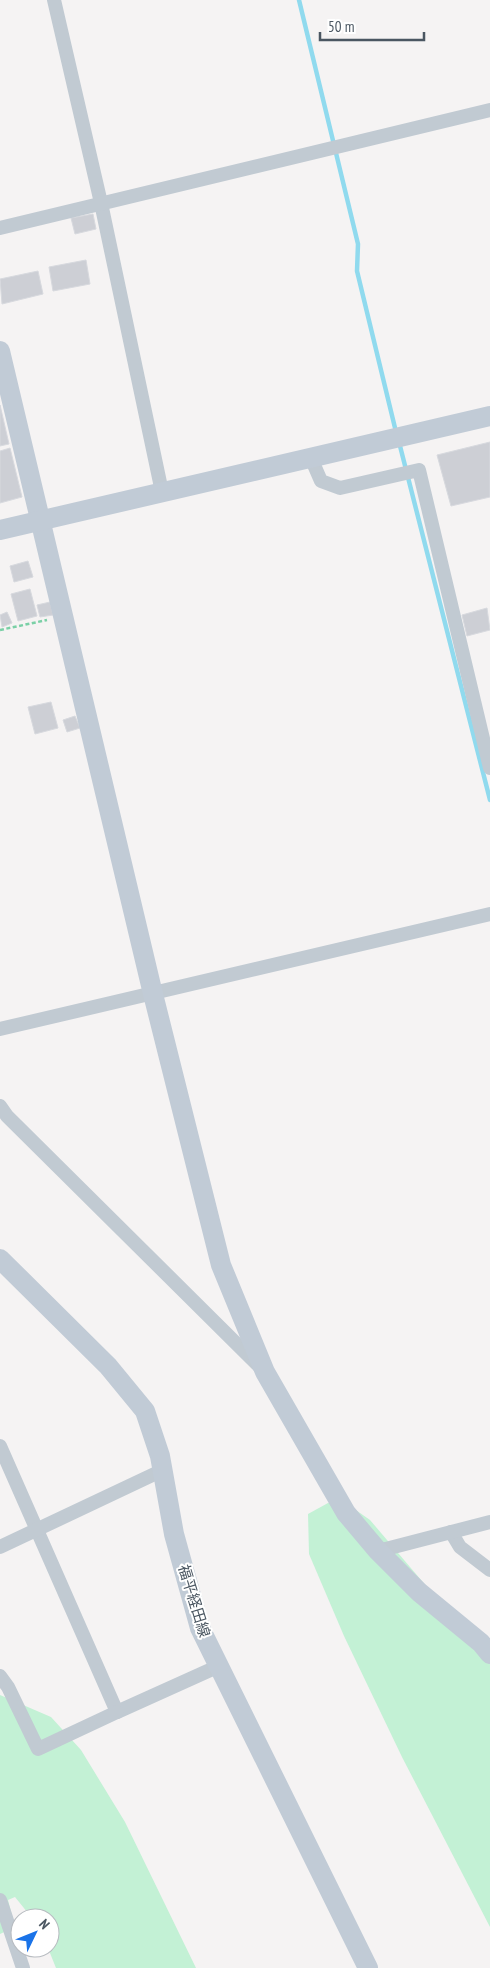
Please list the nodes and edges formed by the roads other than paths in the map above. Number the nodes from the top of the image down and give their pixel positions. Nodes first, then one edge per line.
1 (54, 0) edge
2 (490, 110) edge
3 (101, 203) junction
4 (0, 228) edge
5 (0, 351) edge
6 (490, 416) edge
7 (311, 458) junction
8 (162, 492) junction
9 (41, 520) junction
10 (0, 530) edge
11 (490, 768) edge
12 (490, 914) edge
13 (153, 994) junction
14 (0, 1029) edge
15 (0, 1106) edge
16 (0, 1259) edge
17 (264, 1372) junction
18 (0, 1446) edge
19 (163, 1470) junction
20 (490, 1522) edge
21 (36, 1530) junction
22 (451, 1532) junction
23 (0, 1547) edge
24 (378, 1551) junction
25 (490, 1570) edge
26 (490, 1654) edge
27 (219, 1666) junction
28 (0, 1676) edge
29 (117, 1712) junction
30 (0, 1900) edge
31 (22, 1968) edge
32 (368, 1968) edge

1 - 3 street
2 - 3 street
3 - 4 street
3 - 8 street
5 - 9 street
6 - 7 street
7 - 8 street
7 - 11 street
8 - 9 street
9 - 10 street
9 - 13 street
12 - 13 street
13 - 14 street
13 - 17 street
15 - 17 street
16 - 19 street, 福平経田線
17 - 24 street
18 - 21 street
19 - 21 street
19 - 27 street, 福平経田線
20 - 22 street
21 - 23 street
21 - 29 street
22 - 24 street
22 - 25 street
24 - 26 street
27 - 29 street
27 - 32 street, 福平経田線
28 - 29 street
30 - 31 street

